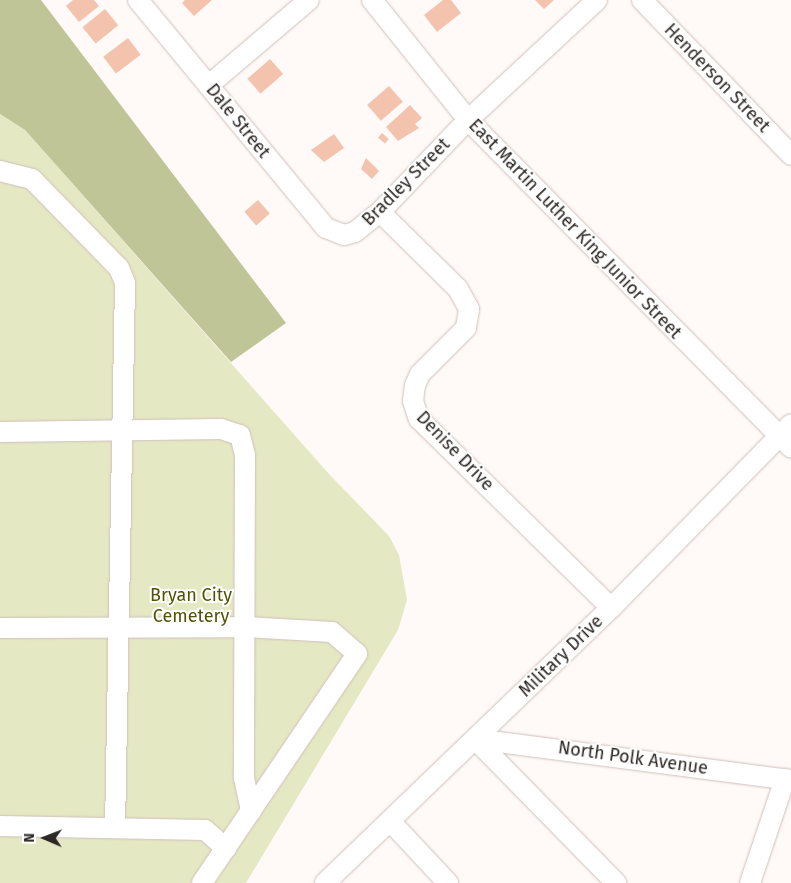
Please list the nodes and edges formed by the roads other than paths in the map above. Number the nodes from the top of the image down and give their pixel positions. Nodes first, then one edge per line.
1 (138, 0) edge
2 (309, 0) edge
3 (372, 0) edge
4 (597, 0) edge
5 (642, 0) edge
6 (209, 85) junction
7 (468, 120) junction
8 (791, 156) edge
9 (0, 171) edge
10 (380, 212) junction
11 (344, 235) joint
12 (123, 430) junction
13 (0, 432) edge
14 (787, 436) edge
15 (611, 608) junction
16 (246, 627) junction
17 (0, 628) edge
18 (121, 629) junction
19 (475, 739) junction
20 (788, 780) edge
21 (251, 811) junction
22 (390, 821) junction
23 (0, 826) edge
24 (115, 828) junction
25 (226, 848) junction
26 (202, 883) edge
27 (325, 883) edge
28 (448, 883) edge
29 (616, 883) edge
30 (750, 883) edge

1 - 6 street, Dale Street
2 - 6 street
3 - 7 street, East Martin Luther King Junior Street
4 - 7 street, Bradley Street
5 - 8 street, Henderson Street
6 - 11 street, Dale Street
7 - 10 street, Bradley Street
7 - 14 street, East Martin Luther King Junior Street
9 - 12 street
10 - 11 street, Bradley Street
10 - 15 street, Denise Drive
12 - 13 street
12 - 16 street
12 - 18 street
14 - 15 street, Military Drive
15 - 19 street, Military Drive
16 - 18 street
16 - 21 street
16 - 21 street
17 - 18 street
18 - 24 street
19 - 20 street, North Polk Avenue
19 - 22 street, Military Drive
19 - 29 street
20 - 30 street
21 - 25 street
22 - 27 street, Military Drive
22 - 28 street
23 - 24 street
24 - 25 street
25 - 26 street

